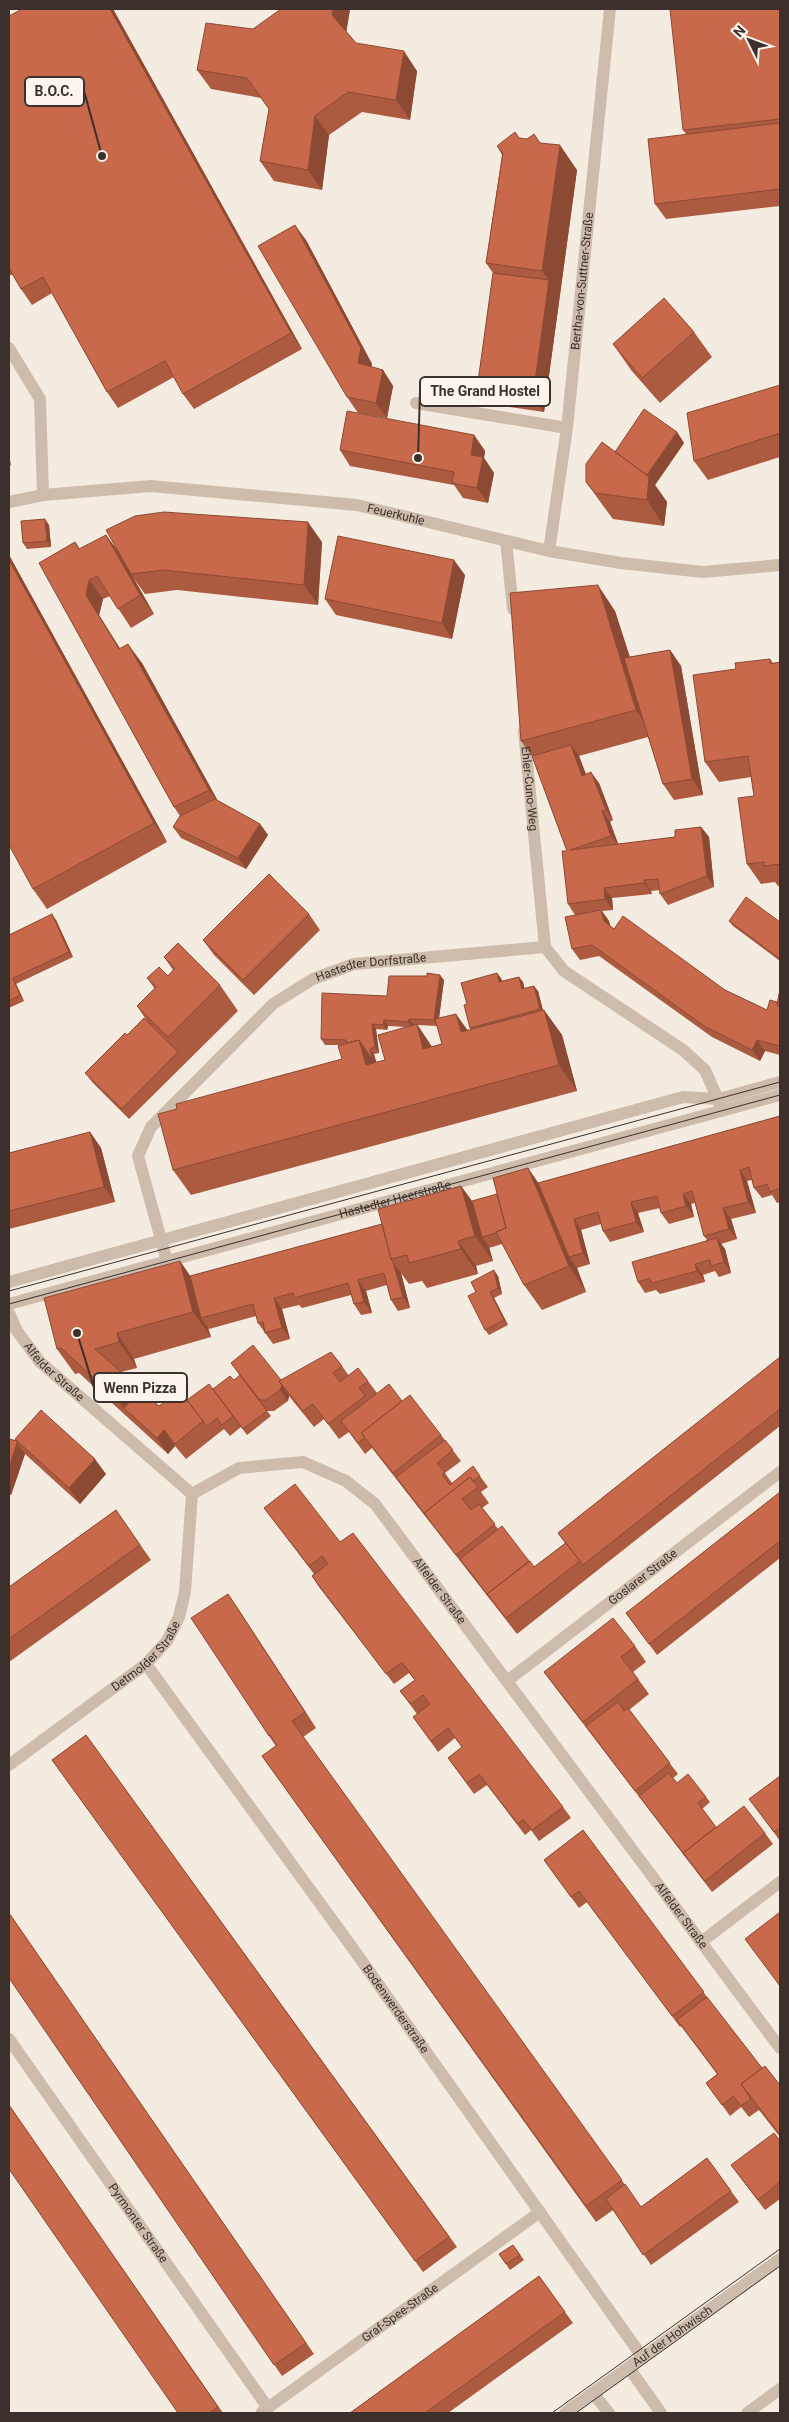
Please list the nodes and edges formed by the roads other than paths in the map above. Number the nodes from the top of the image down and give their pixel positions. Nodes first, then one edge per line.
1 (610, 9) edge
2 (9, 348) edge
3 (416, 403) dead end
4 (567, 428) junction
5 (43, 495) junction
6 (9, 502) edge
7 (506, 541) junction
8 (549, 551) junction
9 (780, 565) edge
10 (514, 620) edge
11 (523, 719) edge
12 (545, 947) junction
13 (780, 1082) edge
14 (780, 1095) edge
15 (720, 1105) junction
16 (161, 1239) junction
17 (168, 1261) junction
18 (9, 1282) edge
19 (9, 1304) edge
20 (9, 1313) edge
21 (13, 1335) edge
22 (780, 1472) edge
23 (192, 1494) junction
24 (146, 1664) junction
25 (506, 1681) junction
26 (9, 1765) edge
27 (780, 1882) edge
28 (701, 1942) junction
29 (9, 2039) edge
30 (780, 2048) edge
31 (540, 2212) junction
32 (780, 2259) edge
33 (643, 2358) junction
34 (629, 2368) junction
35 (780, 2389) edge
36 (594, 2392) junction
37 (264, 2411) edge
38 (565, 2413) edge
39 (609, 2413) edge
40 (661, 2413) edge
41 (747, 2413) edge

1 - 4 street, Bertha-von-Suttner-Straße
2 - 5 street
3 - 4 street
4 - 8 street, Bertha-von-Suttner-Straße
5 - 6 street, Feuerkuhle
5 - 7 street, Feuerkuhle
7 - 8 street, Feuerkuhle
7 - 10 street
8 - 9 street, Feuerkuhle
11 - 12 street, Ehler-Cuno-Weg
12 - 15 street
12 - 16 street, Hastedter Dorfstraße
13 - 15 street, Hastedter Heerstraße
14 - 15 street, Hastedter Heerstraße
15 - 16 street, Hastedter Heerstraße
15 - 17 street, Hastedter Heerstraße
16 - 17 street, Hastedter Dorfstraße
16 - 18 street, Hastedter Heerstraße
17 - 19 street, Hastedter Heerstraße
20 - 21 street, Alfelder Straße
21 - 23 street, Alfelder Straße
22 - 25 street, Goslarer Straße
23 - 24 street, Detmolder Straße
23 - 25 street, Alfelder Straße
24 - 26 street, Detmolder Straße
24 - 31 street, Bodenwerderstraße
25 - 28 street, Alfelder Straße
27 - 28 street
28 - 30 street, Alfelder Straße
29 - 37 street, Pyrmonter Straße
31 - 33 street, Bodenwerderstraße
31 - 37 street, Graf-Spee-Straße
32 - 33 street, Auf der Hohwisch
33 - 34 street, Auf der Hohwisch
34 - 36 street, Auf der Hohwisch
34 - 40 street
35 - 41 street
36 - 38 street, Auf der Hohwisch
36 - 39 street

